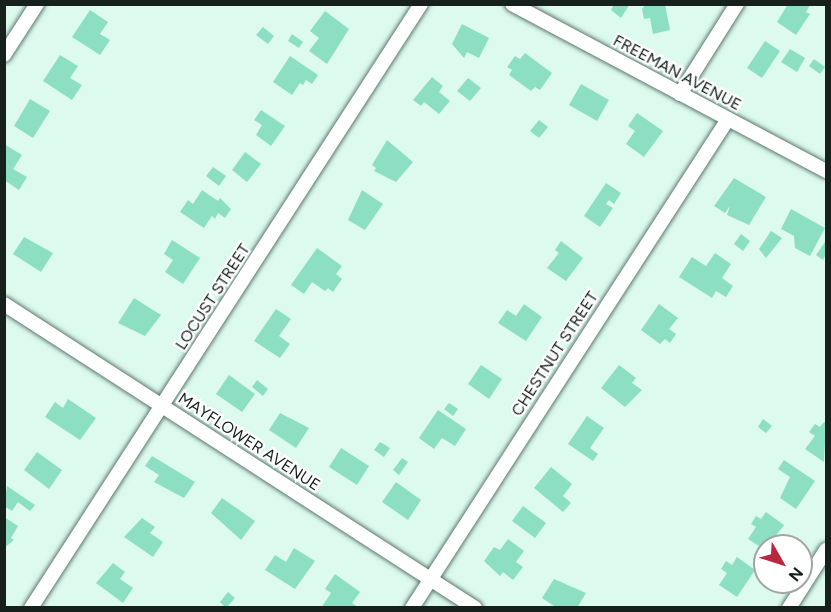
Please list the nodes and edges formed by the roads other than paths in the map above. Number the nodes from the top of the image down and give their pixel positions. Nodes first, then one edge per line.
1 (37, 4) edge
2 (421, 4) edge
3 (512, 4) edge
4 (737, 4) edge
5 (4, 55) edge
6 (680, 94) junction
7 (728, 119) junction
8 (826, 171) edge
9 (4, 304) edge
10 (162, 405) junction
11 (826, 550) edge
12 (430, 579) junction
13 (31, 608) edge
14 (412, 608) edge
15 (475, 608) edge
16 (789, 608) edge

1 - 5 street
2 - 10 street, LOCUST STREET
3 - 6 street, FREEMAN AVENUE
4 - 6 street
6 - 7 street, FREEMAN AVENUE
7 - 8 street, FREEMAN AVENUE
7 - 12 street, CHESTNUT STREET
9 - 10 street, MAYFLOWER AVENUE
10 - 12 street, MAYFLOWER AVENUE
10 - 13 street, LOCUST STREET
11 - 16 street
12 - 14 street, CHESTNUT STREET
12 - 15 street, MAYFLOWER AVENUE

